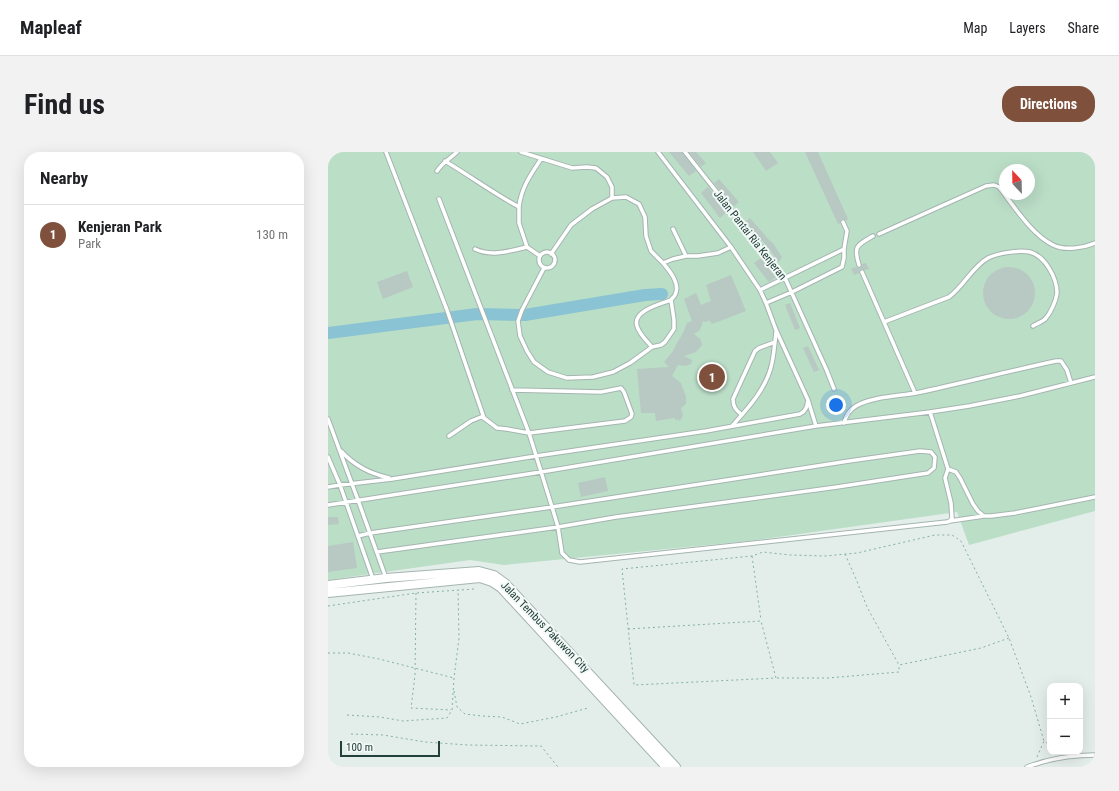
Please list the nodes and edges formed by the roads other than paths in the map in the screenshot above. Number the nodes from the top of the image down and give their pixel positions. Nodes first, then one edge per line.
1 (386, 152) edge
2 (457, 152) edge
3 (520, 152) edge
4 (658, 152) edge
5 (685, 152) edge
6 (541, 159) junction
7 (445, 161) junction
8 (437, 171) dead end
9 (612, 198) junction
10 (439, 199) dead end
11 (519, 207) junction
12 (843, 222) dead end
13 (673, 229) dead end
14 (879, 234) dead end
15 (873, 236) dead end
16 (1095, 244) edge
17 (527, 247) junction
18 (731, 247) junction
19 (476, 249) dead end
20 (844, 249) junction
21 (551, 254) junction
22 (540, 256) junction
23 (686, 256) junction
24 (663, 263) junction
25 (859, 265) dead end
26 (544, 268) junction
27 (862, 272) dead end
28 (785, 278) junction
29 (760, 290) junction
30 (792, 292) junction
31 (671, 300) junction
32 (766, 303) junction
33 (884, 322) junction
34 (1033, 326) dead end
35 (776, 330) junction
36 (775, 342) junction
37 (652, 346) junction
38 (1095, 377) edge
39 (1071, 383) junction
40 (834, 389) dead end
41 (512, 390) junction
42 (915, 393) junction
43 (808, 400) junction
44 (930, 412) junction
45 (742, 414) junction
46 (484, 418) junction
47 (328, 419) edge
48 (844, 423) junction
49 (732, 426) junction
50 (816, 426) junction
51 (529, 434) junction
52 (449, 436) dead end
53 (339, 449) junction
54 (536, 456) junction
55 (328, 457) edge
56 (948, 469) junction
57 (541, 472) junction
58 (392, 479) junction
59 (352, 484) junction
60 (340, 485) junction
61 (328, 487) edge
62 (1095, 497) edge
63 (358, 500) junction
64 (346, 502) junction
65 (328, 505) edge
66 (552, 507) junction
67 (984, 516) junction
68 (950, 521) junction
69 (558, 527) junction
70 (370, 533) junction
71 (358, 536) junction
72 (377, 552) junction
73 (386, 578) junction
74 (373, 580) junction
75 (328, 585) edge
76 (328, 593) edge
77 (1095, 754) edge
78 (666, 767) edge
79 (676, 767) edge
80 (1027, 767) edge

1 - 46 lane
2 - 7 lane
3 - 6 lane
4 - 18 lane
5 - 28 lane, Jalan Pantai Ria Kenjeran
6 - 9 lane
6 - 11 lane
7 - 8 lane
7 - 11 lane
9 - 21 lane
9 - 24 lane
10 - 41 lane
11 - 17 lane
12 - 20 lane
13 - 23 lane
14 - 16 lane
15 - 25 lane
17 - 19 lane
17 - 22 lane
18 - 23 lane
18 - 29 lane
20 - 28 lane
20 - 30 lane
21 - 22 lane
21 - 26 lane
22 - 26 lane
23 - 24 lane
24 - 31 lane
26 - 37 lane
27 - 33 lane
28 - 29 lane
28 - 30 lane, Jalan Pantai Ria Kenjeran
29 - 32 lane
30 - 32 lane
30 - 40 lane, Jalan Pantai Ria Kenjeran
31 - 37 lane
31 - 37 lane
32 - 35 lane
33 - 34 lane
33 - 42 lane
35 - 36 lane
35 - 43 lane
36 - 45 lane
36 - 45 lane
38 - 39 lane
39 - 42 lane
39 - 44 lane
41 - 51 lane
41 - 51 lane
42 - 48 lane
43 - 49 lane
43 - 50 lane
44 - 48 lane
44 - 56 lane
45 - 49 lane
46 - 51 lane
46 - 52 lane
47 - 53 lane
48 - 50 lane
49 - 54 lane
50 - 57 lane
51 - 54 lane
53 - 58 lane
53 - 59 lane
54 - 57 lane
54 - 58 lane
55 - 60 lane
56 - 67 lane
56 - 68 lane
57 - 63 lane
57 - 66 lane
58 - 59 lane
59 - 60 lane
59 - 63 lane
60 - 61 lane
60 - 64 lane
62 - 67 lane
63 - 64 lane
63 - 70 lane
64 - 65 lane
64 - 71 lane
66 - 69 lane
66 - 69 lane
66 - 70 lane
67 - 68 lane
68 - 69 lane
69 - 72 lane
70 - 71 lane
70 - 72 lane
71 - 74 lane
72 - 73 lane
73 - 74 street, Jalan Tembus Pakuwon City
73 - 79 street, Jalan Tembus Pakuwon City
74 - 75 street, Jalan Tembus Pakuwon City
76 - 78 street, Jalan Tembus Pakuwon City
77 - 80 lane

